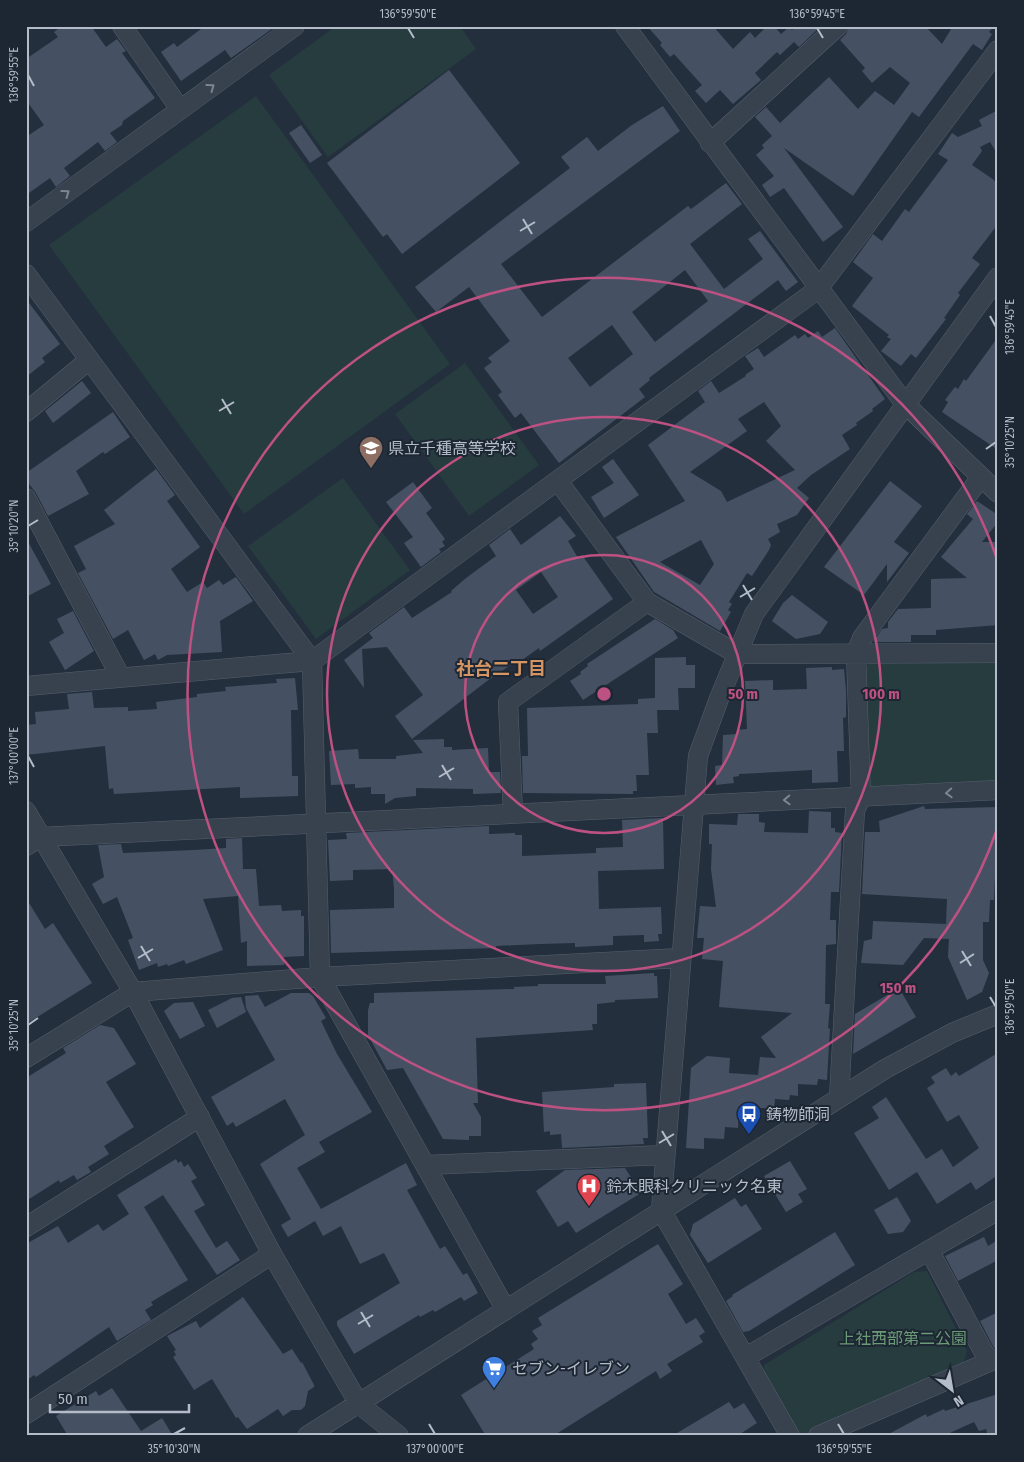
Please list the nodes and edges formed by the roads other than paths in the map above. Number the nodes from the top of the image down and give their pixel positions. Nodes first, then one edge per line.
1 (122, 26) edge
2 (295, 26) edge
3 (625, 26) edge
4 (838, 26) edge
5 (998, 50) edge
6 (180, 109) junction
7 (710, 143) junction
8 (26, 222) edge
9 (26, 274) edge
10 (998, 277) edge
11 (818, 289) junction
12 (89, 360) junction
13 (905, 404) junction
14 (26, 412) edge
15 (981, 477) junction
16 (558, 481) junction
17 (998, 493) edge
18 (26, 498) edge
19 (647, 602) junction
20 (998, 653) edge
21 (737, 654) junction
22 (856, 654) junction
23 (312, 661) junction
24 (121, 678) junction
25 (26, 686) edge
26 (998, 790) edge
27 (861, 798) junction
28 (694, 804) junction
29 (26, 812) edge
30 (513, 813) junction
31 (316, 824) junction
32 (33, 841) edge
33 (681, 958) junction
34 (320, 977) junction
35 (133, 992) junction
36 (998, 1014) edge
37 (26, 1058) edge
38 (838, 1098) junction
39 (200, 1117) junction
40 (665, 1155) junction
41 (425, 1165) junction
42 (661, 1210) junction
43 (998, 1210) edge
44 (26, 1227) edge
45 (929, 1250) junction
46 (272, 1254) junction
47 (506, 1310) junction
48 (746, 1357) junction
49 (993, 1360) edge
50 (359, 1404) junction
51 (26, 1414) edge
52 (307, 1436) edge
53 (399, 1436) edge
54 (790, 1436) edge
55 (818, 1436) edge

1 - 6 street
6 -> 2 street
3 - 7 street
4 - 7 street
5 - 11 street
8 -> 6 street
7 - 11 street
9 - 12 street
10 - 13 street
11 - 13 street
11 - 16 street
12 - 14 street
12 - 23 street
13 - 15 street
13 - 21 street
15 - 17 street
15 - 22 street
16 - 19 street
16 - 23 street
18 - 24 street
19 - 21 street
19 - 30 street
20 - 22 street
21 - 22 street
21 - 28 street
22 - 27 street
23 - 24 street
23 - 31 street
24 - 25 street
26 -> 27 street
27 -> 28 street
27 - 38 street
28 - 30 street
28 - 33 street
29 - 32 street
30 - 31 street
31 - 32 street
31 - 34 street
32 - 35 street
33 - 34 street
33 - 40 street
34 - 35 street
34 - 41 street
35 - 37 street
35 - 39 street
36 - 38 street
38 - 42 street
39 - 44 street
39 - 46 street
40 - 41 street
40 - 42 street
41 - 47 street
42 - 47 street
42 - 48 street
43 - 45 street
45 - 48 street
45 - 49 street
46 - 50 street
46 - 51 street
47 - 50 street
48 - 54 street
49 - 55 street
50 - 52 street
50 - 53 street

